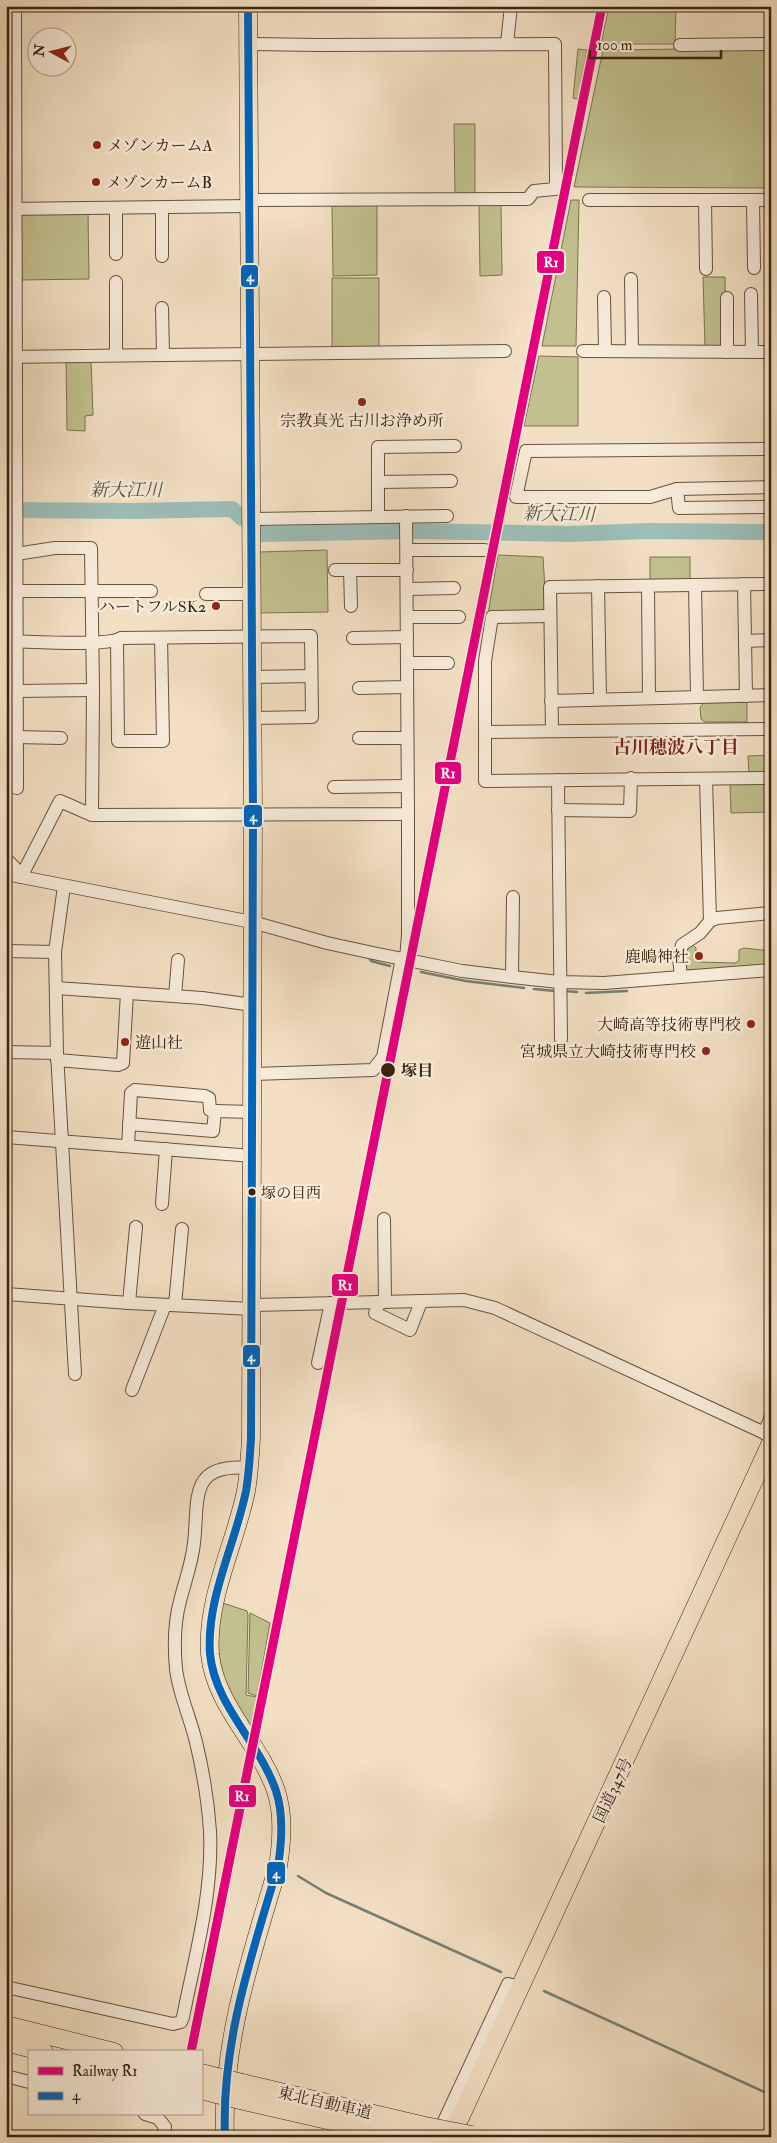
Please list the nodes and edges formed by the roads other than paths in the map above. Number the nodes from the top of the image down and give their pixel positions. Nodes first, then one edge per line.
1 (15, 6) edge
2 (248, 6) edge
3 (511, 6) edge
4 (248, 44) junction
5 (507, 44) junction
6 (771, 44) edge
7 (680, 45) dead end
8 (589, 200) dead end
9 (705, 200) junction
10 (753, 200) junction
11 (771, 200) edge
12 (248, 203) junction
13 (162, 208) junction
14 (11, 209) edge
15 (116, 209) junction
16 (116, 254) dead end
17 (162, 256) dead end
18 (754, 268) dead end
19 (706, 270) dead end
20 (631, 279) dead end
21 (116, 282) dead end
22 (751, 294) dead end
23 (604, 298) dead end
24 (727, 298) dead end
25 (162, 308) dead end
26 (505, 351) dead end
27 (583, 351) dead end
28 (605, 351) junction
29 (632, 352) junction
30 (727, 352) junction
31 (752, 352) junction
32 (771, 352) edge
33 (250, 354) junction
34 (116, 355) junction
35 (163, 355) junction
36 (11, 357) edge
37 (455, 446) dead end
38 (771, 449) edge
39 (451, 481) dead end
40 (378, 482) junction
41 (771, 488) edge
42 (677, 489) junction
43 (771, 507) edge
44 (14, 513) edge
45 (447, 516) dead end
46 (378, 517) junction
47 (251, 519) junction
48 (406, 521) junction
49 (407, 547) junction
50 (484, 550) dead end
51 (16, 552) junction
52 (11, 567) edge
53 (335, 570) dead end
54 (350, 570) junction
55 (406, 570) junction
56 (744, 584) junction
57 (771, 584) edge
58 (695, 585) junction
59 (598, 586) junction
60 (648, 586) junction
61 (454, 588) dead end
62 (407, 590) junction
63 (16, 591) junction
64 (151, 591) dead end
65 (92, 592) junction
66 (206, 594) dead end
67 (251, 594) junction
68 (351, 606) dead end
69 (550, 616) junction
70 (407, 617) junction
71 (459, 617) dead end
72 (251, 637) junction
73 (407, 637) junction
74 (161, 638) junction
75 (353, 638) dead end
76 (117, 640) junction
77 (745, 640) junction
78 (771, 640) edge
79 (12, 641) edge
80 (93, 642) junction
81 (448, 663) dead end
82 (407, 664) junction
83 (12, 669) edge
84 (311, 676) junction
85 (251, 677) junction
86 (407, 687) junction
87 (358, 688) dead end
88 (93, 690) junction
89 (17, 691) junction
90 (771, 695) edge
91 (746, 696) junction
92 (697, 697) junction
93 (649, 698) junction
94 (600, 699) junction
95 (551, 700) junction
96 (12, 716) edge
97 (252, 718) junction
98 (771, 729) edge
99 (552, 731) junction
100 (485, 732) junction
101 (17, 737) junction
102 (60, 738) dead end
103 (359, 738) dead end
104 (407, 738) junction
105 (631, 778) junction
106 (771, 778) edge
107 (706, 779) junction
108 (558, 780) junction
109 (6, 784) edge
110 (407, 786) junction
111 (334, 787) dead end
112 (558, 810) junction
113 (253, 813) junction
114 (408, 814) junction
115 (92, 815) junction
116 (6, 859) edge
117 (11, 877) edge
118 (64, 886) junction
119 (513, 897) dead end
120 (771, 913) edge
121 (710, 921) junction
122 (252, 922) junction
123 (6, 951) edge
124 (55, 952) junction
125 (404, 959) junction
126 (178, 960) dead end
127 (771, 970) edge
128 (512, 977) junction
129 (681, 977) junction
130 (559, 982) junction
131 (56, 988) junction
132 (127, 993) junction
133 (175, 996) junction
134 (253, 1005) junction
135 (561, 1039) dead end
136 (6, 1052) edge
137 (57, 1057) junction
138 (253, 1074) junction
139 (215, 1111) junction
140 (253, 1112) junction
141 (130, 1124) junction
142 (6, 1137) edge
143 (62, 1141) junction
144 (128, 1146) junction
145 (166, 1149) junction
146 (253, 1156) junction
147 (162, 1204) dead end
148 (384, 1219) dead end
149 (136, 1227) dead end
150 (182, 1229) dead end
151 (6, 1294) edge
152 (70, 1298) junction
153 (382, 1302) junction
154 (421, 1302) junction
155 (129, 1303) junction
156 (331, 1303) junction
157 (170, 1305) junction
158 (252, 1307) junction
159 (318, 1363) dead end
160 (74, 1374) dead end
161 (132, 1390) dead end
162 (771, 1417) edge
163 (769, 1437) edge
164 (249, 1468) junction
165 (6, 1987) edge
166 (520, 1987) junction
167 (6, 2025) edge
168 (6, 2042) edge
169 (36, 2050) edge
170 (106, 2050) edge
171 (202, 2073) edge
172 (6, 2076) edge
173 (28, 2082) edge
174 (202, 2090) edge
175 (241, 2092) junction
176 (152, 2116) edge
177 (431, 2131) edge
178 (229, 2136) edge
179 (475, 2136) edge
180 (163, 2137) edge
181 (402, 2137) edge
182 (451, 2137) edge

1 - 14 street
2 - 4 highway
3 - 5 street
4 - 5 street
4 - 12 highway
5 - 12 street
6 - 7 street
8 - 9 street
9 - 10 street
9 - 19 street
10 - 11 street
10 - 18 street
12 - 13 street
12 - 33 highway
13 - 15 street
13 - 17 street
14 - 15 street
14 - 36 street
15 - 16 street
20 - 29 street
21 - 34 street
22 - 31 street
23 - 28 street
24 - 30 street
25 - 35 street
26 - 33 street
27 - 28 street
28 - 29 street
29 - 30 street
30 - 31 street
31 - 32 street
33 - 35 street
33 - 47 highway
34 - 35 street
34 - 36 street
36 - 44 street
37 - 40 street
38 - 42 street
39 - 40 street
40 - 46 street
41 - 42 street
42 - 43 street
44 - 51 street
45 - 48 street
46 - 47 street
46 - 48 street
47 - 67 highway
48 - 49 street
49 - 50 street
49 - 55 street
51 - 52 street
51 - 65 street
52 - 63 street
53 - 54 street
54 - 55 street
54 - 68 street
55 - 62 street
56 - 57 street
56 - 58 street
56 - 77 street
58 - 60 street
58 - 92 street
59 - 60 street
59 - 69 street
59 - 94 street
60 - 93 street
61 - 62 street
62 - 70 street
63 - 65 street
63 - 79 street
64 - 65 street
65 - 80 street
66 - 67 street
67 - 72 highway
69 - 95 street
69 - 100 street
70 - 71 street
70 - 73 street
72 - 74 street
72 - 84 street
72 - 85 highway
73 - 75 street
73 - 82 street
74 - 76 street
74 - 76 street
76 - 80 street
77 - 78 street
77 - 91 street
79 - 80 street
79 - 83 street
80 - 88 street
81 - 82 street
82 - 86 street
83 - 89 street
84 - 85 street
84 - 97 street
85 - 97 highway
86 - 87 street
86 - 104 street
88 - 89 street
88 - 115 street
89 - 96 street
90 - 91 street
91 - 92 street
92 - 93 street
93 - 94 street
94 - 95 street
95 - 99 street
96 - 101 street
97 - 113 highway
98 - 99 street
99 - 100 street
100 - 108 street
101 - 102 street
101 - 109 street
103 - 104 street
104 - 110 street
105 - 107 street
105 - 108 street
105 - 112 street
106 - 107 street
107 - 121 street
108 - 112 street
110 - 111 street
110 - 114 street
112 - 130 street
113 - 114 street
113 - 115 street
113 - 122 highway
114 - 125 street
115 - 117 street
116 - 117 street
117 - 118 street
118 - 122 street
118 - 124 street
119 - 128 street
120 - 121 street
121 - 129 street
122 - 125 street
122 - 134 highway
123 - 124 street
124 - 131 street
125 - 128 street
125 - 138 street
126 - 133 street
127 - 129 street
128 - 130 street
129 - 130 street
130 - 135 street
131 - 132 street
131 - 137 street
132 - 133 street
132 - 137 street
133 - 134 street
134 - 138 highway
136 - 137 street
137 - 143 street
138 - 140 highway
139 - 140 street
139 - 141 street
139 - 141 street
140 - 146 highway
141 - 144 street
142 - 143 street
143 - 144 street
143 - 152 street
144 - 145 street
145 - 146 street
145 - 147 street
146 - 158 highway
148 - 153 street
149 - 155 street
150 - 157 street
151 - 152 street
152 - 155 street
152 - 160 street
153 - 154 street
153 - 154 street
153 - 156 street
154 - 163 street
155 - 157 street
156 - 158 street
156 - 159 street
157 - 158 street
157 - 161 street
158 - 164 highway
162 - 163 street
163 - 166 highway, 国道347号
164 - 165 street
164 - 178 highway
166 - 177 street
166 - 182 highway, 国道347号
167 - 170 highway
168 - 169 highway
171 - 175 highway, 東北自動車道, bridge
172 - 173 street
174 - 175 highway, 東北自動車道, bridge
175 - 177 highway, 東北自動車道
175 - 181 highway, 東北自動車道
176 - 180 street
177 - 179 highway, 東北自動車道, bridge

